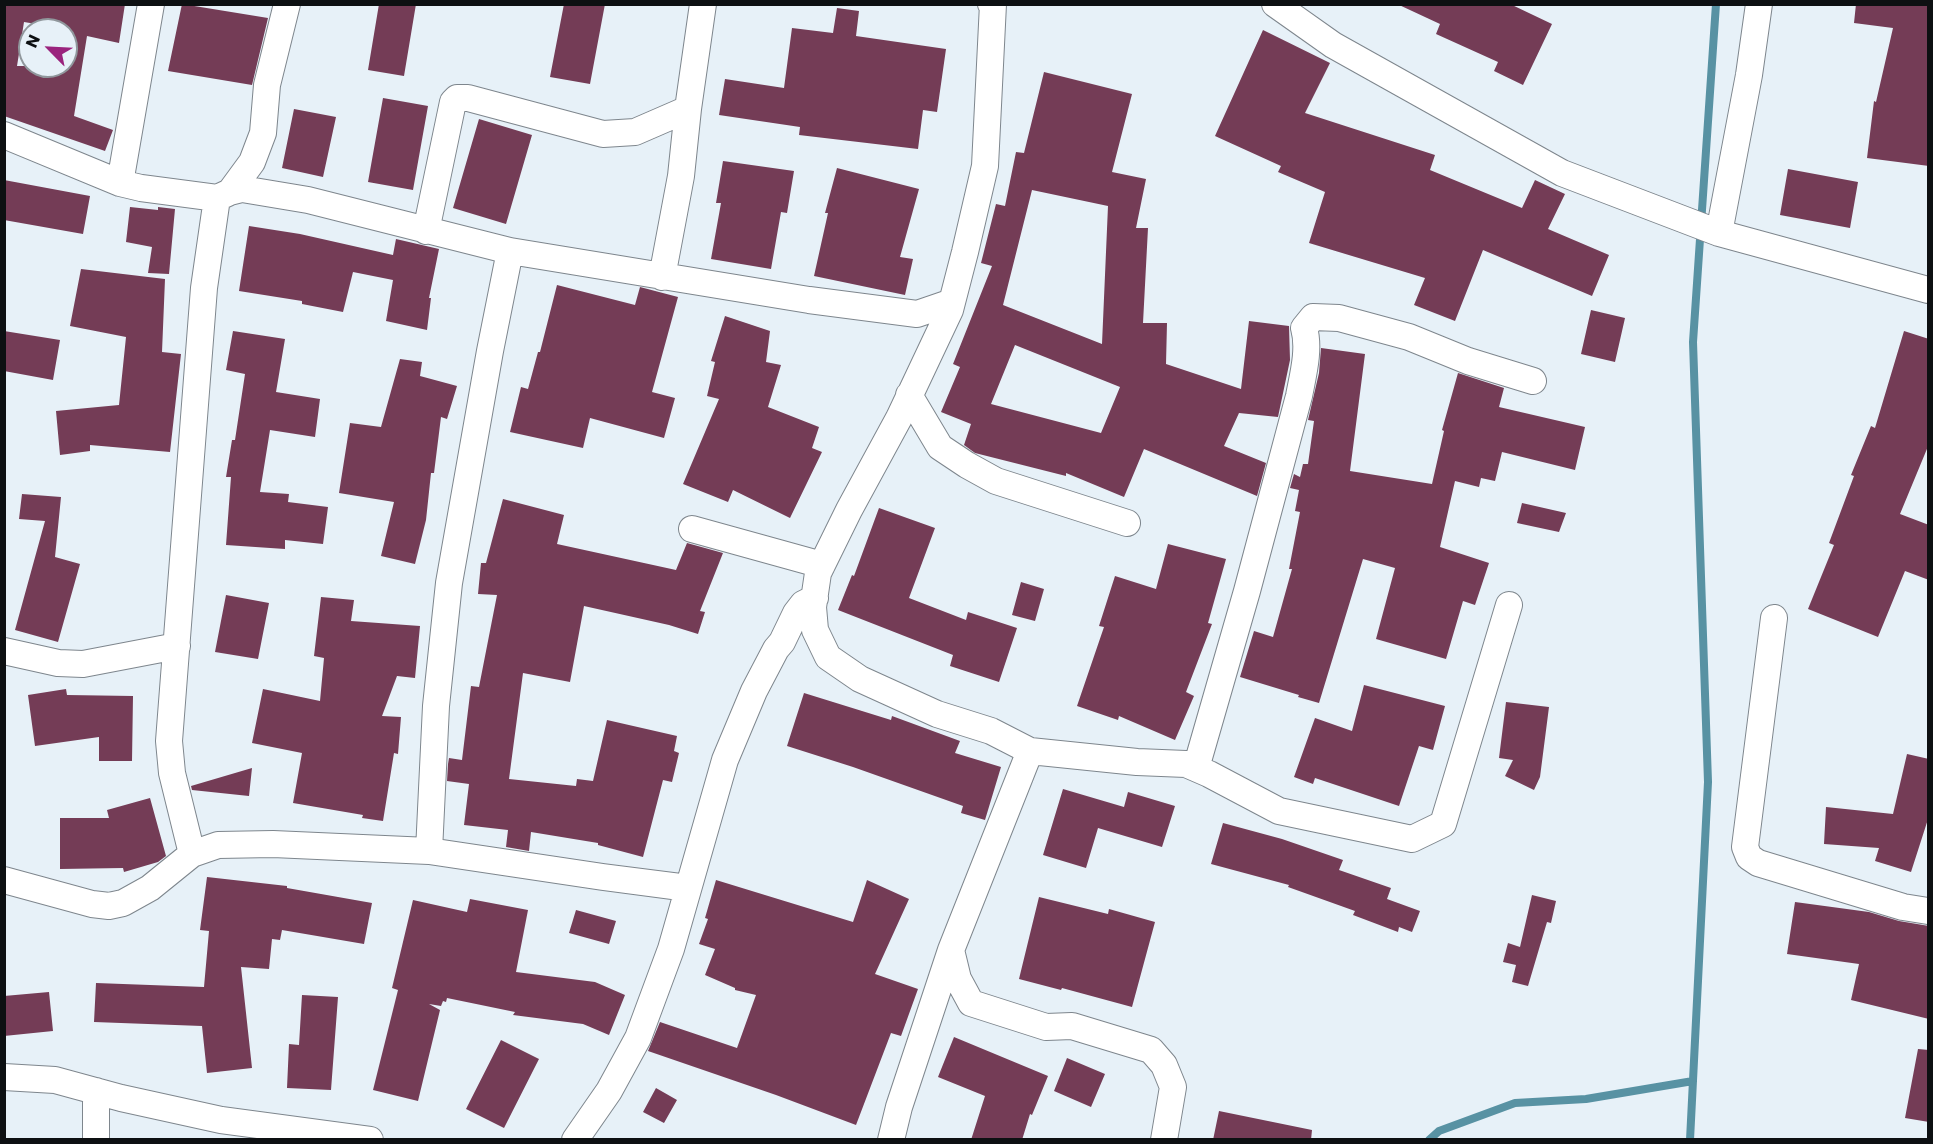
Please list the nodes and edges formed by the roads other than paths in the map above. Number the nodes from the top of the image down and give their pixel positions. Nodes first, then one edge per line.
1 (151, 4) edge
2 (287, 4) edge
3 (702, 4) edge
4 (991, 4) edge
5 (1275, 4) edge
6 (1759, 4) edge
7 (688, 109) junction
8 (4, 135) edge
9 (120, 183) junction
10 (224, 195) junction
11 (426, 231) junction
12 (1719, 233) junction
13 (510, 251) junction
14 (662, 277) junction
15 (1929, 290) edge
16 (952, 302) junction
17 (917, 314) junction
18 (939, 334) junction
19 (1533, 381) dead end
20 (909, 395) junction
21 (1127, 523) dead end
22 (692, 530) dead end
23 (822, 565) junction
24 (815, 598) junction
25 (1509, 605) dead end
26 (1774, 618) dead end
27 (782, 642) junction
28 (177, 646) junction
29 (825, 649) junction
30 (4, 651) edge
31 (1030, 751) junction
32 (1196, 768) junction
33 (429, 851) junction
34 (192, 854) junction
35 (4, 880) edge
36 (688, 888) junction
37 (1929, 911) edge
38 (951, 950) junction
39 (4, 1077) edge
40 (96, 1091) junction
41 (222, 1130) edge
42 (96, 1140) edge
43 (370, 1140) edge
44 (575, 1140) edge
45 (891, 1140) edge
46 (1164, 1140) edge

1 - 9 street
2 - 10 street
3 - 7 street
4 - 16 street
5 - 12 street
6 - 12 street
7 - 11 street
7 - 14 street
8 - 9 street
9 - 10 street
10 - 11 street
10 - 28 street
11 - 13 street
12 - 15 street
13 - 14 street
13 - 33 street
14 - 17 street
16 - 17 street
16 - 18 street
17 - 18 street
18 - 20 street
19 - 32 street
20 - 21 street
20 - 23 street
22 - 23 street
23 - 24 street
24 - 27 street
24 - 29 street
25 - 32 street
26 - 37 street
27 - 29 street
27 - 36 street
28 - 30 street
28 - 34 street
29 - 31 street
31 - 32 street
31 - 38 street
33 - 34 street
33 - 36 street
34 - 35 street
36 - 44 street
38 - 45 street
38 - 46 street
39 - 40 street
40 - 41 street
40 - 42 street
41 - 43 street

